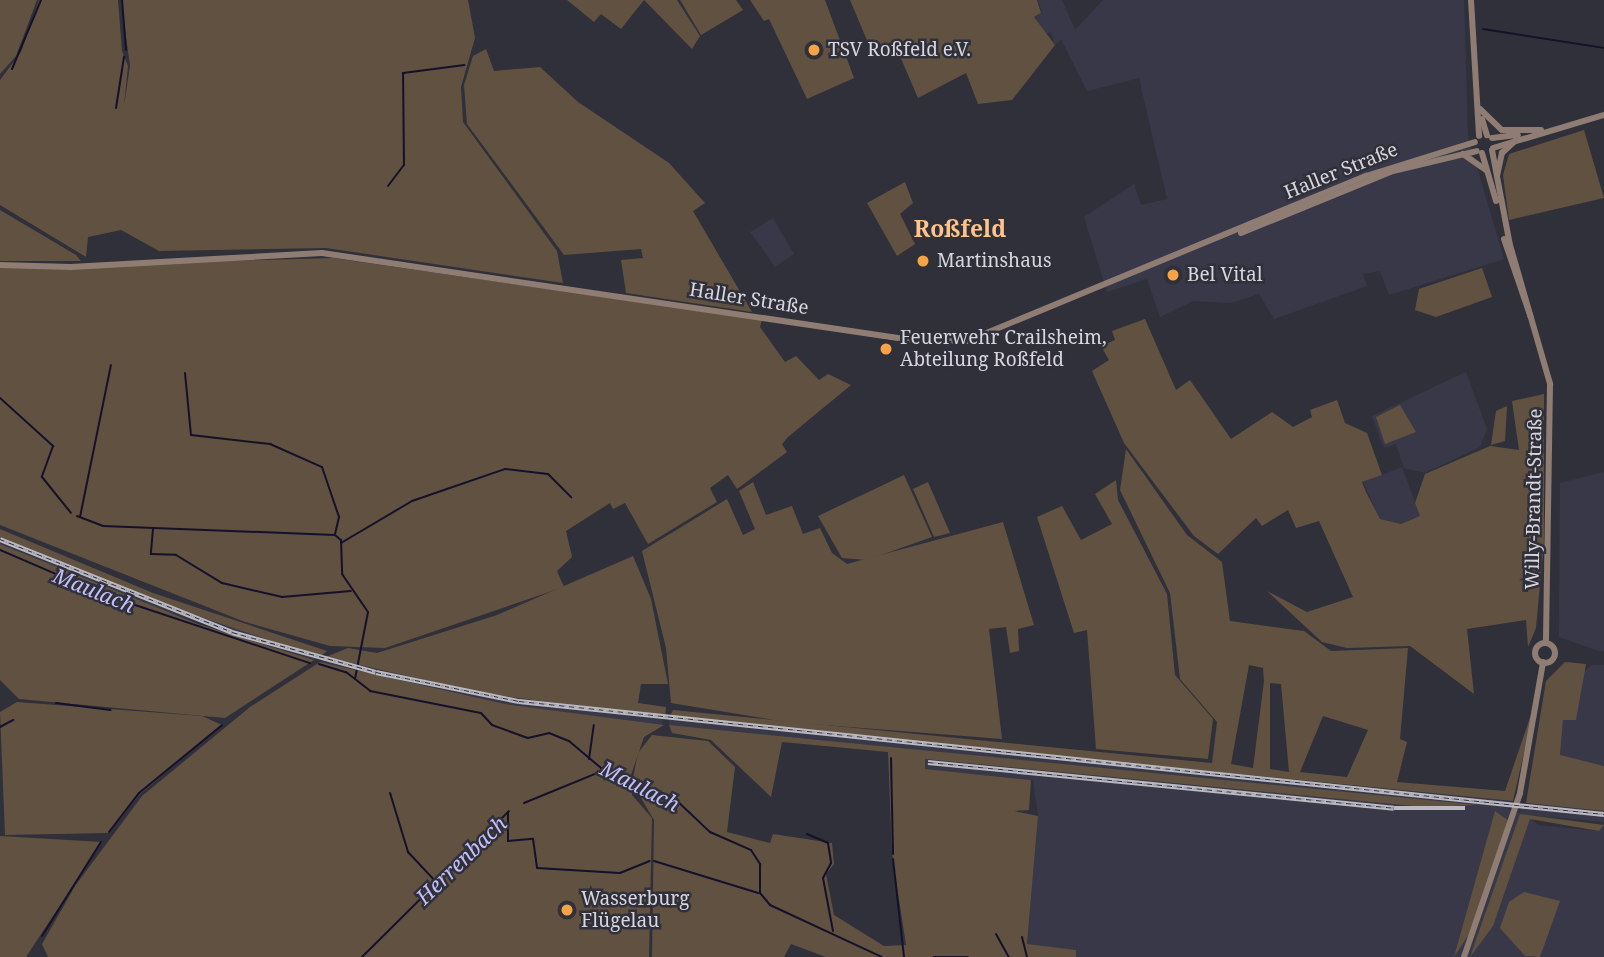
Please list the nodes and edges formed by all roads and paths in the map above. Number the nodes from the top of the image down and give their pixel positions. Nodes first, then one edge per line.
1 (1471, 0) edge
2 (1475, 90) junction
3 (1480, 109) junction
4 (1604, 115) edge
5 (1555, 128) junction
6 (1543, 130) junction
7 (1483, 138) junction
8 (1519, 138) junction
9 (1492, 149) junction
10 (1480, 152) junction
11 (1458, 153) junction
12 (1490, 176) junction
13 (1498, 192) junction
14 (1222, 239) junction
15 (0, 265) edge
16 (1545, 355) junction
17 (1546, 643) junction
18 (1544, 662) junction
19 (1464, 957) edge

1 - 2 main road
2 - 3 main road
2 - 7 main road
3 - 6 main road
3 - 7 main road
4 - 5 main road, Haller Straße
5 - 6 main road, Haller Straße
5 - 8 main road, Haller Straße
6 - 7 main road, Haller Straße
7 - 9 main road, Willy-Brandt-Straße
7 - 10 main road, Willy-Brandt-Straße
7 - 14 main road, Haller Straße
8 - 9 main road, Haller Straße
8 - 13 main road
9 - 10 main road, Haller Straße
9 - 13 main road, Willy-Brandt-Straße
10 - 11 main road, Haller Straße
10 - 12 main road, Willy-Brandt-Straße
11 - 12 main road
11 - 14 main road, Haller Straße
12 - 16 main road, Willy-Brandt-Straße
13 - 16 main road, Willy-Brandt-Straße
14 - 15 main road, Haller Straße
16 - 17 main road, Willy-Brandt-Straße
17 - 18 main road
17 - 18 main road
18 - 19 main road

